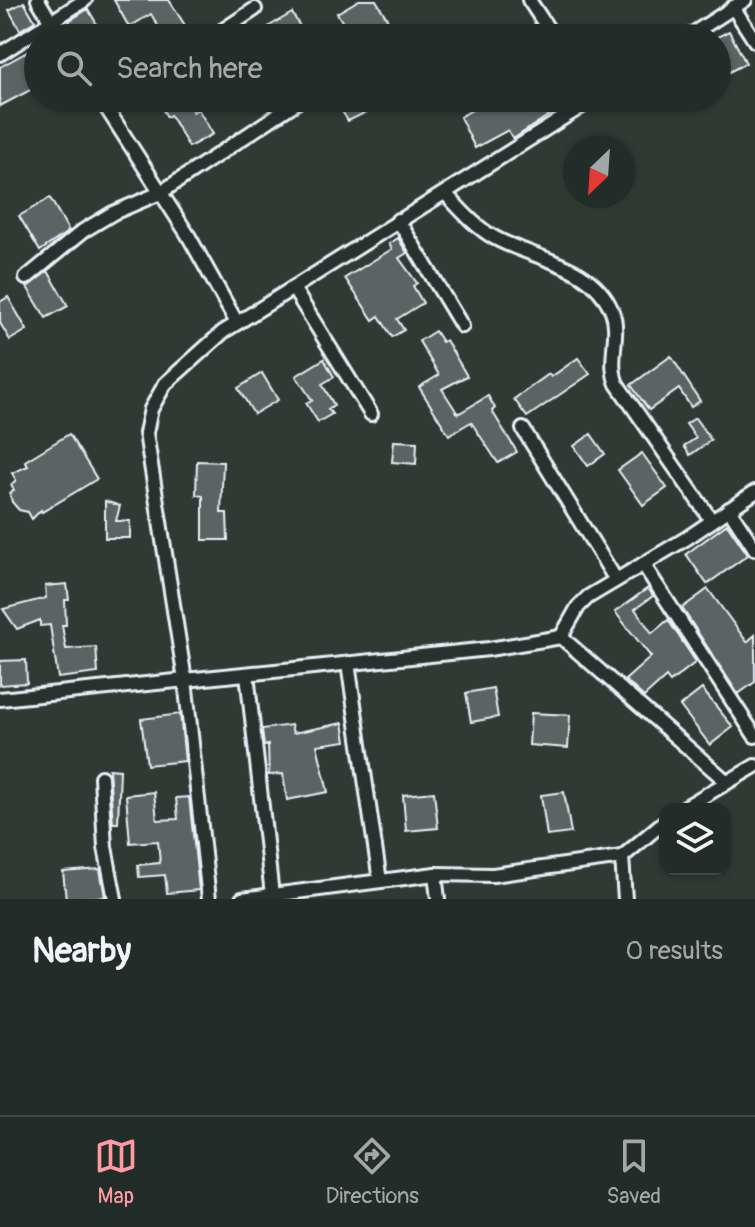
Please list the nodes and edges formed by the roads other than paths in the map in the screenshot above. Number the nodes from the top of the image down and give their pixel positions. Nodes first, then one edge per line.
1 (38, 0) edge
2 (85, 0) edge
3 (529, 0) edge
4 (739, 4) edge
5 (255, 9) dead end
6 (51, 22) junction
7 (48, 24) edge
8 (232, 24) edge
9 (545, 24) edge
10 (708, 24) edge
11 (24, 39) edge
12 (755, 41) edge
13 (0, 54) edge
14 (109, 112) edge
15 (282, 112) edge
16 (572, 112) edge
17 (160, 193) junction
18 (445, 193) junction
19 (398, 220) junction
20 (26, 278) dead end
21 (293, 288) junction
22 (237, 323) junction
23 (462, 326) dead end
24 (371, 414) dead end
25 (523, 429) dead end
26 (755, 492) edge
27 (729, 509) junction
28 (712, 521) junction
29 (755, 549) edge
30 (643, 564) junction
31 (616, 580) junction
32 (561, 637) junction
33 (348, 663) junction
34 (247, 674) junction
35 (185, 680) junction
36 (0, 699) edge
37 (755, 736) edge
38 (755, 766) edge
39 (101, 777) dead end
40 (726, 781) junction
41 (691, 803) edge
42 (659, 826) edge
43 (622, 857) junction
44 (435, 874) junction
45 (380, 881) junction
46 (272, 895) junction
47 (115, 899) edge
48 (209, 899) edge
49 (242, 899) edge
50 (438, 899) edge
51 (625, 899) edge

1 - 6 street
2 - 6 street
3 - 9 street
4 - 10 street
4 - 12 street
5 - 8 street
6 - 7 street
11 - 13 street
14 - 17 street
15 - 17 street
16 - 18 street
17 - 20 street
17 - 22 street
18 - 19 street
18 - 28 street
19 - 21 street
19 - 23 street
21 - 22 street
21 - 24 street
22 - 35 street
25 - 31 street
26 - 27 street
27 - 28 street
27 - 29 street
28 - 30 street
30 - 31 street
30 - 37 street
31 - 32 street
32 - 33 street
32 - 40 street
33 - 34 street
33 - 45 street
34 - 35 street
34 - 46 street
35 - 36 street
35 - 48 street
38 - 40 street
39 - 47 street
40 - 41 street
42 - 43 street
43 - 44 street
43 - 51 street
44 - 45 street
44 - 50 street
45 - 46 street
46 - 49 street

